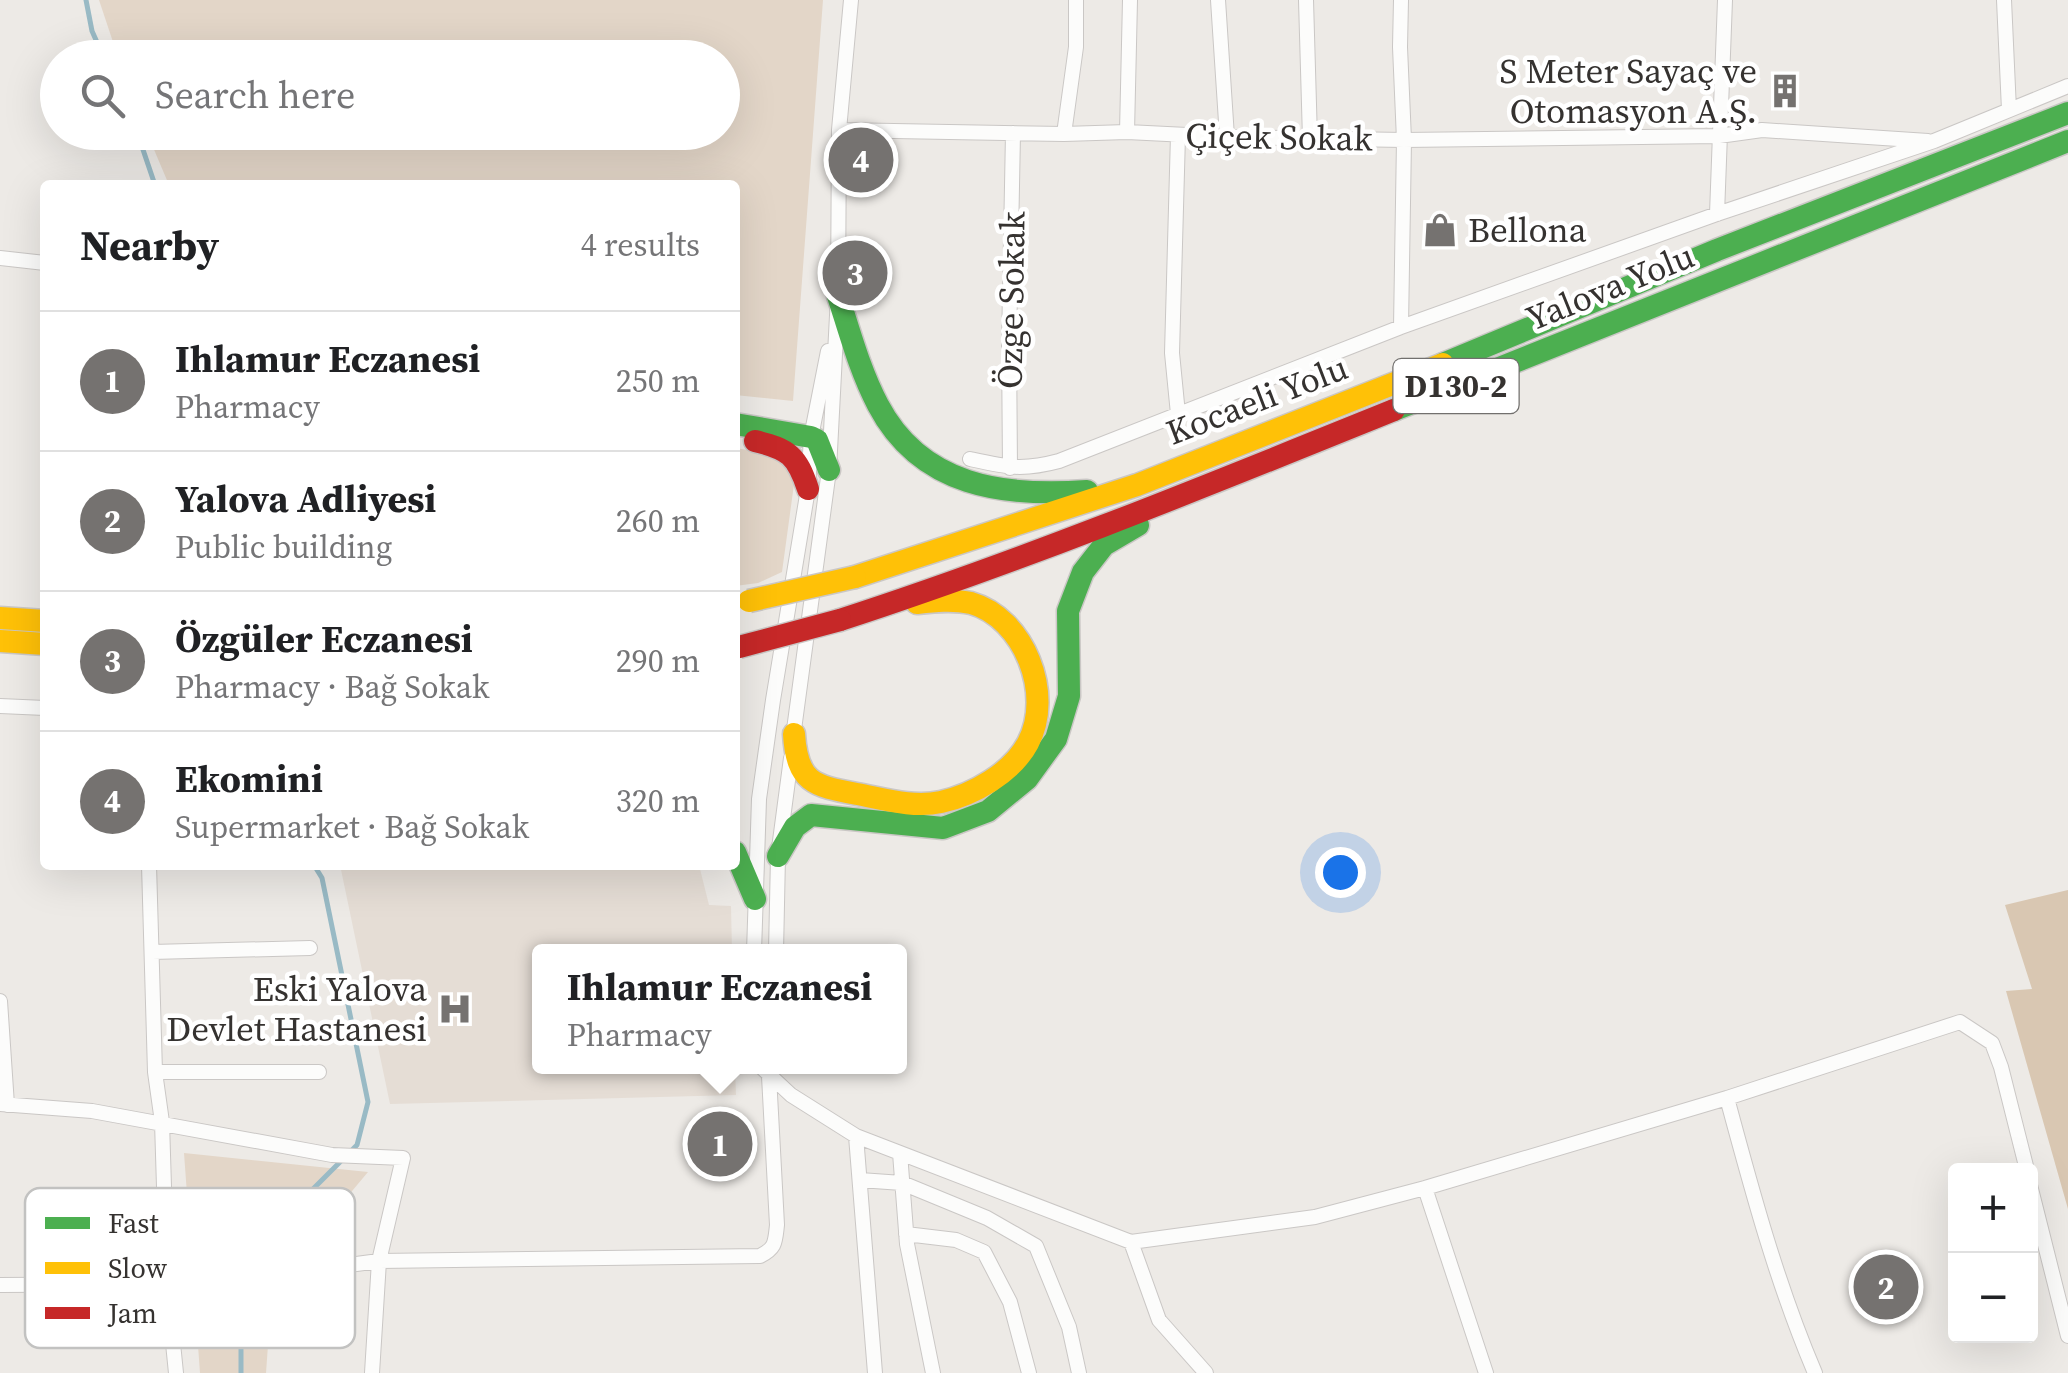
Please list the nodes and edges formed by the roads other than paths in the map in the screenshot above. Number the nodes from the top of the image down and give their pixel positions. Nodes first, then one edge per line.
1 (851, 0) edge
2 (1076, 0) edge
3 (1130, 0) edge
4 (1218, 0) edge
5 (1306, 0) edge
6 (1401, 0) edge
7 (1726, 0) edge
8 (2004, 0) edge
9 (2068, 86) edge
10 (2009, 110) junction
11 (2068, 113) edge
12 (839, 130) junction
13 (1127, 132) junction
14 (1013, 133) junction
15 (1064, 134) junction
16 (1178, 135) junction
17 (1719, 136) junction
18 (1227, 137) junction
19 (1310, 139) junction
20 (1404, 140) junction
21 (1934, 141) junction
22 (2068, 142) edge
23 (1718, 214) junction
24 (0, 258) edge
25 (40, 262) edge
26 (838, 296) junction
27 (1401, 327) junction
28 (1178, 414) junction
29 (740, 425) edge
30 (811, 437) junction
31 (740, 439) edge
32 (970, 459) dead end
33 (1010, 468) junction
34 (829, 470) junction
35 (1137, 484) junction
36 (808, 489) junction
37 (1188, 493) junction
38 (742, 603) edge
39 (878, 608) junction
40 (0, 618) edge
41 (40, 621) edge
42 (0, 641) edge
43 (40, 644) edge
44 (740, 646) edge
45 (0, 706) edge
46 (40, 708) edge
47 (794, 734) junction
48 (778, 856) junction
49 (740, 864) edge
50 (149, 870) edge
51 (754, 899) junction
52 (754, 944) edge
53 (776, 944) edge
54 (310, 948) dead end
55 (152, 952) junction
56 (0, 1001) edge
57 (156, 1072) junction
58 (318, 1072) dead end
59 (768, 1074) edge
60 (772, 1074) edge
61 (1727, 1098) junction
62 (3, 1105) edge
63 (162, 1122) junction
64 (856, 1136) junction
65 (900, 1153) junction
66 (2025, 1163) edge
67 (860, 1180) junction
68 (902, 1183) junction
69 (164, 1188) edge
70 (1425, 1188) junction
71 (2038, 1217) edge
72 (906, 1234) junction
73 (1131, 1242) junction
74 (379, 1261) junction
75 (355, 1264) edge
76 (0, 1285) edge
77 (25, 1285) edge
78 (2068, 1336) edge
79 (173, 1348) edge
80 (176, 1373) edge
81 (372, 1373) edge
82 (875, 1373) edge
83 (933, 1373) edge
84 (1028, 1373) edge
85 (1079, 1373) edge
86 (1206, 1373) edge
87 (1486, 1373) edge
88 (1815, 1373) edge

1 - 12 street
2 - 15 street
3 - 13 street
4 - 18 street
5 - 19 street
6 - 20 street
7 - 17 street
8 - 10 street
9 - 10 street
10 - 21 street
11 - 35 highway, Kocaeli̇ Yolu / D130-2
12 - 14 street, Çiçek Sokak
12 - 26 street
13 - 15 street, Çiçek Sokak
13 - 16 street, Çiçek Sokak
14 - 15 street, Çiçek Sokak
14 - 33 street, Özge Sokak
16 - 18 street, Çiçek Sokak
16 - 28 street
17 - 20 street, Çiçek Sokak
17 - 21 street, Çiçek Sokak
17 - 23 street
18 - 19 street, Çiçek Sokak
19 - 20 street, Çiçek Sokak
20 - 27 street
21 - 23 street
22 - 37 highway, Yalova Yolu / D130-2
23 - 27 street
24 - 25 street
26 - 30 street
26 - 34 street
26 - 35 highway
27 - 28 street
28 - 33 street
29 - 30 highway
30 - 34 highway
30 - 36 street
31 - 36 highway
32 - 33 street
34 - 47 street
35 - 38 highway, Kocaeli̇ Yolu / D130-2, bridge
36 - 51 street
37 - 39 highway, Yalova Yolu / D130-2
37 - 48 highway
39 - 44 highway, Yalova Yolu / D130-2, bridge
39 - 47 highway
40 - 41 highway
42 - 43 highway
45 - 46 street
47 - 48 street
48 - 53 street
49 - 51 highway
50 - 55 street
51 - 52 street
54 - 55 street
55 - 57 street
56 - 62 street
57 - 58 street
57 - 63 street
59 - 74 street
60 - 64 street
61 - 66 street
61 - 70 street
61 - 88 street
62 - 63 street
63 - 69 street
63 - 74 street
64 - 65 street
64 - 67 street
65 - 68 street
65 - 73 street
67 - 68 street
67 - 82 street
68 - 72 street
68 - 85 street
70 - 73 street
70 - 87 street
71 - 78 street
72 - 83 street
72 - 84 street
73 - 86 street
74 - 75 street
74 - 81 street
76 - 77 street
79 - 80 street

